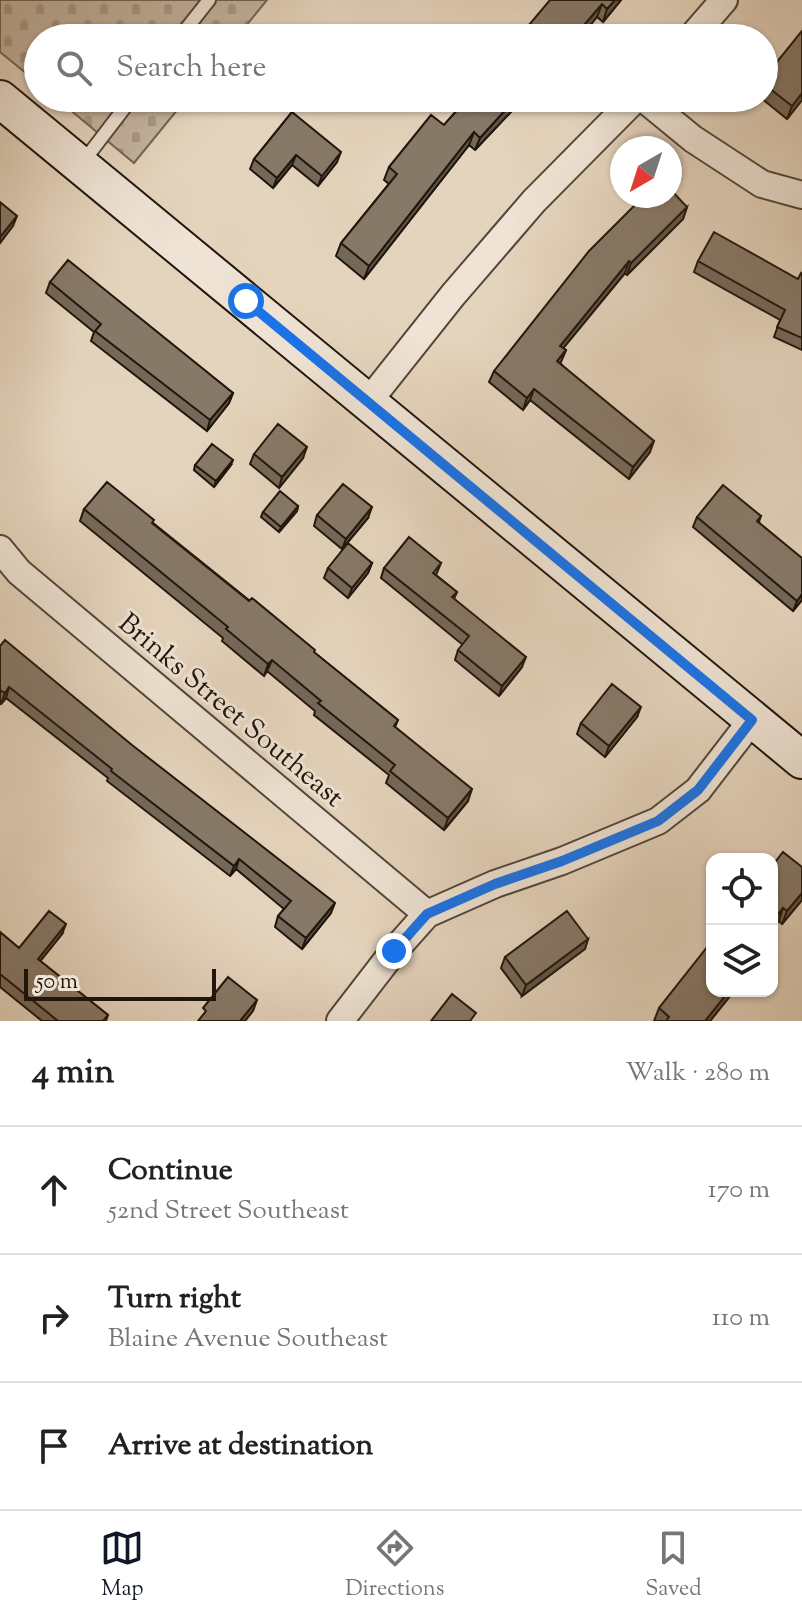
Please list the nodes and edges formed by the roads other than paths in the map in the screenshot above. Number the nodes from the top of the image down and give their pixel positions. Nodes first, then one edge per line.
1 (209, 0) edge
2 (724, 0) edge
3 (190, 24) edge
4 (703, 24) edge
5 (0, 99) edge
6 (121, 112) edge
7 (622, 112) edge
8 (660, 112) edge
9 (80, 165) junction
10 (802, 195) edge
11 (368, 402) junction
12 (0, 549) edge
13 (752, 720) junction
14 (802, 760) edge
15 (427, 914) junction
16 (340, 1021) edge

1 - 3 lane
2 - 4 street
5 - 9 main road
6 - 9 lane
7 - 11 street
8 - 10 street
9 - 11 main road
11 - 13 main road
12 - 15 street, Brinks Street Southeast
13 - 14 main road
13 - 15 street
15 - 16 street

